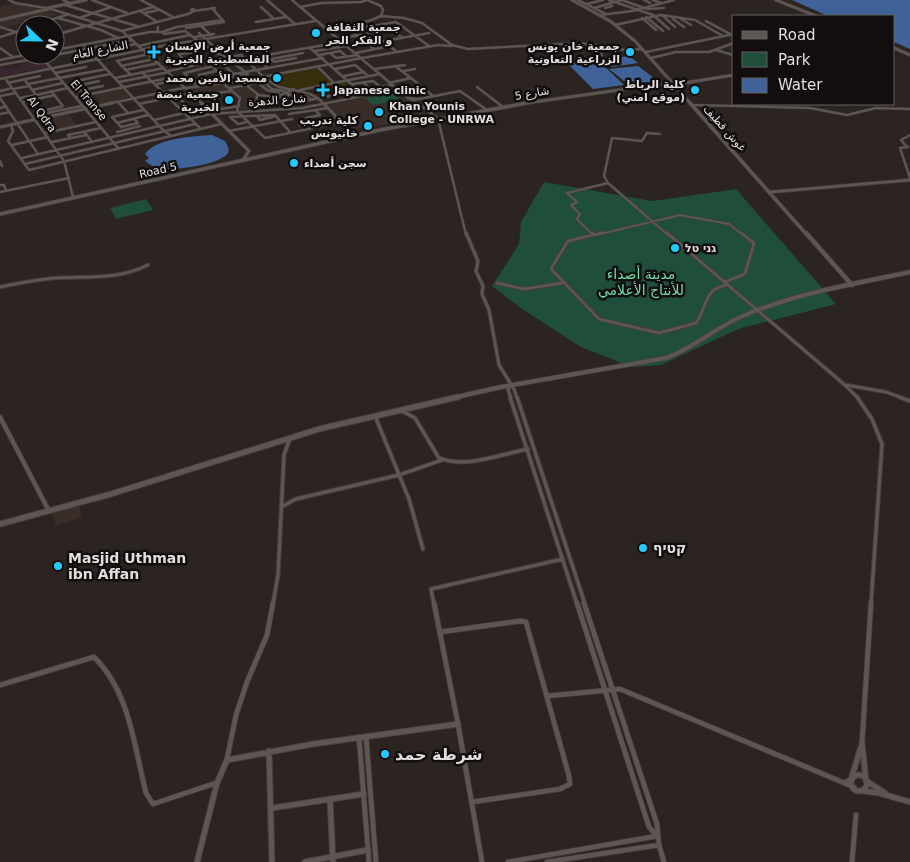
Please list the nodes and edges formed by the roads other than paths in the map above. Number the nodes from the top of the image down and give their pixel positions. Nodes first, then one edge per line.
1 (9, 0) edge
2 (63, 0) edge
3 (89, 0) edge
4 (141, 0) edge
5 (268, 0) edge
6 (292, 0) edge
7 (367, 0) edge
8 (572, 0) edge
9 (578, 0) edge
10 (603, 0) edge
11 (609, 0) edge
12 (622, 0) edge
13 (634, 0) edge
14 (644, 0) edge
15 (653, 0) edge
16 (674, 0) edge
17 (776, 0) edge
18 (615, 2) junction
19 (626, 2) junction
20 (70, 3) junction
21 (650, 3) dead end
22 (661, 3) junction
23 (586, 4) junction
24 (65, 5) junction
25 (612, 6) dead end
26 (111, 7) junction
27 (153, 7) junction
28 (261, 7) dead end
29 (300, 7) junction
30 (644, 7) junction
31 (50, 8) junction
32 (594, 8) junction
33 (664, 8) dead end
34 (39, 9) junction
35 (637, 9) junction
36 (139, 10) junction
37 (159, 10) junction
38 (597, 10) junction
39 (605, 11) dead end
40 (600, 12) junction
41 (93, 13) junction
42 (128, 13) junction
43 (144, 13) junction
44 (69, 14) junction
45 (65, 15) edge
46 (606, 15) junction
47 (654, 15) junction
48 (663, 15) junction
49 (813, 15) edge
50 (381, 16) junction
51 (601, 16) junction
52 (173, 17) junction
53 (287, 17) junction
54 (646, 17) junction
55 (79, 18) junction
56 (641, 18) junction
57 (673, 18) junction
58 (112, 19) junction
59 (274, 19) junction
60 (681, 19) junction
61 (0, 20) edge
62 (65, 20) edge
63 (223, 20) junction
64 (315, 20) junction
65 (156, 21) junction
66 (379, 21) dead end
67 (706, 21) dead end
68 (256, 22) dead end
69 (99, 23) junction
70 (294, 24) dead end
71 (384, 24) junction
72 (344, 25) junction
73 (616, 25) junction
74 (145, 26) junction
75 (212, 26) dead end
76 (691, 26) dead end
77 (0, 27) edge
78 (88, 27) junction
79 (141, 27) junction
80 (158, 27) dead end
81 (202, 27) junction
82 (675, 27) dead end
83 (684, 27) dead end
84 (324, 28) junction
85 (390, 29) junction
86 (669, 29) dead end
87 (350, 30) junction
88 (656, 30) dead end
89 (122, 31) junction
90 (663, 31) dead end
91 (15, 32) edge
92 (15, 32) edge
93 (150, 32) junction
94 (157, 32) junction
95 (162, 32) junction
96 (208, 32) junction
97 (372, 32) junction
98 (65, 33) edge
99 (198, 33) junction
100 (429, 33) dead end
101 (168, 34) junction
102 (212, 34) junction
103 (730, 34) joint
104 (190, 35) junction
105 (356, 35) junction
106 (128, 36) junction
107 (202, 36) junction
108 (415, 36) junction
109 (722, 36) junction
110 (0, 37) edge
111 (181, 37) junction
112 (194, 37) junction
113 (214, 37) junction
114 (118, 38) junction
115 (338, 38) junction
116 (403, 38) junction
117 (173, 39) junction
118 (204, 39) junction
119 (132, 40) junction
120 (197, 40) junction
121 (384, 41) junction
122 (186, 42) junction
123 (342, 42) junction
124 (83, 44) junction
125 (732, 44) edge
126 (137, 45) junction
127 (597, 45) junction
128 (102, 46) junction
129 (213, 46) dead end
130 (346, 46) junction
131 (390, 46) dead end
132 (430, 46) junction
133 (458, 47) junction
134 (0, 48) edge
135 (65, 48) edge
136 (176, 48) dead end
137 (310, 48) junction
138 (895, 48) edge
139 (87, 49) junction
140 (144, 49) junction
141 (374, 49) junction
142 (641, 49) junction
143 (106, 50) junction
144 (300, 50) junction
145 (716, 50) junction
146 (314, 51) junction
147 (132, 52) junction
148 (197, 52) dead end
149 (289, 52) junction
150 (398, 52) junction
151 (646, 52) junction
152 (65, 53) edge
153 (148, 53) junction
154 (303, 53) junction
155 (330, 53) junction
156 (180, 54) junction
157 (357, 54) junction
158 (111, 55) junction
159 (240, 55) joint
160 (266, 55) junction
161 (293, 55) junction
162 (319, 55) junction
163 (602, 55) dead end
164 (732, 55) edge
165 (910, 55) edge
166 (346, 56) junction
167 (13, 57) joint
168 (136, 57) junction
169 (232, 57) junction
170 (193, 58) dead end
171 (228, 58) junction
172 (296, 58) junction
173 (322, 58) junction
174 (362, 58) junction
175 (651, 58) junction
176 (96, 59) junction
177 (154, 59) junction
178 (243, 59) junction
179 (271, 59) junction
180 (0, 60) edge
181 (184, 60) junction
182 (310, 60) junction
183 (236, 61) junction
184 (352, 61) junction
185 (15, 62) edge
186 (82, 62) junction
187 (141, 62) junction
188 (232, 62) junction
189 (300, 62) junction
190 (159, 63) junction
191 (208, 63) junction
192 (128, 64) junction
193 (222, 64) junction
194 (0, 65) edge
195 (48, 65) edge
196 (330, 65) junction
197 (356, 65) junction
198 (406, 65) dead end
199 (121, 66) junction
200 (191, 66) junction
201 (212, 66) junction
202 (318, 66) junction
203 (395, 66) junction
204 (86, 67) junction
205 (346, 67) junction
206 (51, 68) junction
207 (134, 68) junction
208 (164, 68) junction
209 (268, 68) junction
210 (106, 69) junction
211 (335, 69) junction
212 (374, 69) junction
213 (125, 70) junction
214 (258, 70) junction
215 (415, 70) dead end
216 (36, 71) junction
217 (168, 71) junction
218 (216, 71) junction
219 (403, 71) junction
220 (90, 72) junction
221 (141, 72) junction
222 (246, 72) junction
223 (364, 72) junction
224 (55, 73) junction
225 (111, 73) junction
226 (130, 74) junction
227 (234, 74) junction
228 (354, 74) junction
229 (380, 74) junction
230 (732, 75) edge
231 (40, 76) junction
232 (343, 76) junction
233 (369, 76) junction
234 (94, 77) junction
235 (147, 77) junction
236 (173, 77) junction
237 (264, 77) junction
238 (0, 78) edge
239 (5, 78) junction
240 (59, 78) junction
241 (114, 78) junction
242 (228, 78) junction
243 (258, 78) junction
244 (411, 78) junction
245 (253, 79) junction
246 (24, 80) junction
247 (81, 80) dead end
248 (176, 80) junction
249 (213, 80) junction
250 (348, 80) junction
251 (44, 81) junction
252 (99, 81) junction
253 (153, 81) junction
254 (205, 81) junction
255 (373, 81) junction
256 (8, 82) junction
257 (119, 82) junction
258 (193, 82) junction
259 (363, 82) junction
260 (64, 83) junction
261 (257, 83) junction
262 (334, 83) junction
263 (156, 84) junction
264 (224, 84) junction
265 (352, 84) junction
266 (391, 84) junction
267 (673, 84) junction
268 (28, 85) junction
269 (78, 85) junction
270 (246, 85) junction
271 (103, 86) junction
272 (198, 86) junction
273 (123, 87) junction
274 (381, 87) junction
275 (477, 87) dead end
276 (12, 88) junction
277 (68, 88) junction
278 (186, 88) junction
279 (229, 88) junction
280 (289, 88) junction
281 (294, 89) junction
282 (398, 89) junction
283 (0, 90) edge
284 (32, 90) junction
285 (81, 90) junction
286 (300, 90) junction
287 (51, 91) junction
288 (108, 91) junction
289 (232, 91) junction
290 (71, 92) junction
291 (164, 92) junction
292 (285, 92) junction
293 (16, 93) junction
294 (279, 93) junction
295 (344, 93) dead end
296 (192, 94) junction
297 (206, 94) junction
298 (291, 94) junction
299 (36, 95) junction
300 (56, 95) junction
301 (259, 95) junction
302 (176, 96) junction
303 (265, 96) junction
304 (306, 96) dead end
305 (365, 96) junction
306 (433, 96) junction
307 (272, 97) junction
308 (277, 97) junction
309 (20, 98) junction
310 (76, 98) junction
311 (133, 98) junction
312 (168, 98) junction
313 (283, 98) junction
314 (408, 98) junction
315 (1, 99) edge
316 (319, 99) junction
317 (312, 100) junction
318 (307, 101) junction
319 (23, 102) junction
320 (118, 102) junction
321 (295, 103) junction
322 (138, 104) junction
323 (324, 104) junction
324 (258, 105) junction
325 (264, 105) junction
326 (693, 105) junction
327 (6, 106) junction
328 (82, 106) junction
329 (239, 106) junction
330 (221, 107) junction
331 (503, 107) junction
332 (0, 108) edge
333 (205, 108) junction
334 (328, 108) junction
335 (85, 109) junction
336 (287, 109) junction
337 (905, 109) junction
338 (910, 109) edge
339 (47, 110) dead end
340 (144, 110) junction
341 (256, 110) junction
342 (487, 110) junction
343 (193, 111) junction
344 (237, 111) junction
345 (316, 111) junction
346 (10, 112) junction
347 (210, 112) junction
348 (128, 113) junction
349 (184, 113) junction
350 (910, 113) edge
351 (0, 114) edge
352 (289, 114) junction
353 (302, 114) junction
354 (36, 115) dead end
355 (149, 115) junction
356 (242, 117) junction
357 (337, 117) junction
358 (306, 118) junction
359 (134, 119) junction
360 (190, 119) junction
361 (35, 120) junction
362 (154, 120) junction
363 (438, 120) junction
364 (280, 121) junction
365 (96, 122) junction
366 (247, 122) junction
367 (342, 122) junction
368 (117, 123) junction
369 (310, 123) junction
370 (18, 124) junction
371 (195, 124) junction
372 (221, 124) junction
373 (11, 125) junction
374 (139, 125) junction
375 (159, 126) junction
376 (0, 127) edge
377 (253, 127) junction
378 (101, 128) junction
379 (200, 128) junction
380 (143, 130) junction
381 (303, 130) junction
382 (165, 131) junction
383 (229, 131) junction
384 (84, 132) junction
385 (117, 132) dead end
386 (290, 132) junction
387 (45, 133) junction
388 (660, 134) dead end
389 (86, 135) junction
390 (910, 135) edge
391 (171, 136) junction
392 (354, 136) junction
393 (48, 137) junction
394 (70, 138) junction
395 (110, 138) junction
396 (30, 141) junction
397 (52, 142) junction
398 (92, 142) junction
399 (114, 143) junction
400 (12, 145) junction
401 (118, 148) junction
402 (57, 150) junction
403 (38, 154) junction
404 (61, 155) junction
405 (22, 158) junction
406 (243, 160) junction
407 (0, 161) edge
408 (64, 161) junction
409 (25, 164) junction
410 (2, 166) dead end
411 (69, 178) junction
412 (910, 179) edge
413 (608, 183) junction
414 (0, 185) edge
415 (6, 191) junction
416 (0, 192) edge
417 (771, 192) junction
418 (71, 199) junction
419 (0, 214) edge
420 (653, 221) junction
421 (594, 235) junction
422 (148, 265) dead end
423 (910, 272) edge
424 (724, 282) junction
425 (496, 283) dead end
426 (564, 283) junction
427 (728, 285) junction
428 (852, 285) junction
429 (0, 287) edge
430 (757, 310) junction
431 (510, 385) junction
432 (845, 385) junction
433 (910, 401) edge
434 (399, 410) junction
435 (374, 416) junction
436 (0, 417) edge
437 (290, 438) junction
438 (533, 448) junction
439 (527, 449) junction
440 (442, 460) junction
441 (399, 475) junction
442 (281, 507) junction
443 (49, 511) junction
444 (0, 524) edge
445 (423, 549) dead end
446 (563, 559) junction
447 (440, 632) junction
448 (0, 685) edge
449 (613, 688) junction
450 (605, 690) junction
451 (547, 696) junction
452 (458, 724) junction
453 (359, 736) junction
454 (366, 736) junction
455 (862, 743) junction
456 (269, 751) junction
457 (227, 760) junction
458 (851, 778) junction
459 (866, 781) junction
460 (217, 783) junction
461 (844, 783) junction
462 (854, 787) junction
463 (862, 790) junction
464 (364, 794) junction
465 (892, 796) junction
466 (330, 799) junction
467 (472, 802) junction
468 (910, 802) edge
469 (272, 808) junction
470 (856, 815) dead end
471 (657, 836) junction
472 (658, 845) junction
473 (368, 850) junction
474 (333, 859) edge
475 (197, 862) edge
476 (272, 862) edge
477 (305, 862) edge
478 (369, 862) edge
479 (376, 862) edge
480 (482, 862) edge
481 (508, 862) edge
482 (548, 862) edge
483 (664, 862) edge
484 (852, 862) edge

1 - 34 street
2 - 20 street
3 - 20 main road
3 - 24 main road
3 - 26 street
4 - 27 street
5 - 53 street
6 - 29 street
7 - 29 street
7 - 50 street
8 - 51 main road, غوش قطيف
9 - 23 street
10 - 23 street
11 - 18 street
12 - 18 street
12 - 19 street
13 - 19 street
14 - 21 street
15 - 22 street
16 - 22 street
17 - 49 main road
18 - 32 street
18 - 35 street
19 - 30 street
20 - 24 main road
22 - 30 street
23 - 32 street
24 - 31 main road
24 - 41 street
25 - 38 street
26 - 41 street
26 - 42 street
27 - 36 street
27 - 37 street
28 - 59 street
29 - 64 street
30 - 33 street
30 - 35 street
31 - 34 main road
31 - 44 street
31 - 61 main road
32 - 38 street
34 - 61 main road
35 - 46 street
35 - 47 street
36 - 42 street
36 - 43 street
37 - 43 street
37 - 52 street
38 - 40 street
39 - 40 street
40 - 46 street
41 - 55 street
41 - 58 street
42 - 58 street
43 - 65 street
44 - 45 street
44 - 55 street
46 - 51 street
47 - 48 street
47 - 54 street
47 - 86 street
48 - 57 street
48 - 82 street
50 - 72 street
50 - 133 street
51 - 73 main road, غوش قطيف
52 - 63 street
52 - 65 street
53 - 59 street
53 - 70 street
54 - 56 street
54 - 90 street
55 - 69 street
56 - 73 street
56 - 88 street
57 - 60 street
57 - 83 street
58 - 69 street
58 - 79 street
59 - 68 street
60 - 76 street
60 - 109 street
62 - 78 street
63 - 81 street
63 - 95 street
64 - 84 street
64 - 113 street
65 - 74 street
66 - 71 street
67 - 103 street
69 - 78 street
69 - 89 street
71 - 85 street
71 - 87 street
71 - 108 street
72 - 84 street
72 - 87 street
73 - 142 main road, غوش قطيف
74 - 79 street
74 - 93 street
75 - 81 street
77 - 91 street
78 - 98 street
78 - 114 street
79 - 89 street
80 - 94 street
81 - 81 street
81 - 96 street
84 - 115 street
85 - 97 street
85 - 116 street
87 - 105 street
89 - 106 street
92 - 110 street
93 - 94 street
93 - 106 street
94 - 95 street
95 - 101 street
96 - 99 street
96 - 102 street
97 - 105 street
97 - 121 street
99 - 104 street
99 - 107 street
100 - 108 street
101 - 104 street
101 - 117 street
102 - 107 street
102 - 113 street
103 - 109 street
104 - 111 street
104 - 112 street
105 - 115 street
105 - 141 street
106 - 114 street
106 - 119 street
107 - 112 street
107 - 118 street
108 - 116 street
108 - 132 street
109 - 151 street
111 - 117 street
111 - 122 street
112 - 120 street
113 - 118 street
114 - 124 street
115 - 123 street
116 - 121 street
117 - 126 street
118 - 120 street
118 - 129 street
119 - 126 street
119 - 128 street
120 - 122 street
120 - 171 street
121 - 150 street
122 - 140 street
123 - 130 street
123 - 137 street
124 - 135 street
124 - 139 street
125 - 145 street
126 - 140 street
126 - 143 street
127 - 133 street
127 - 142 street
127 - 163 street
128 - 139 street
128 - 143 street
130 - 146 street
130 - 157 street
131 - 141 street
132 - 133 street
132 - 150 street
134 - 167 street
136 - 156 street
137 - 144 street
137 - 146 street
138 - 165 main road
139 - 152 street
139 - 176 street
140 - 147 street, الشارع العام
140 - 153 street
140 - 158 street
141 - 157 street
142 - 151 main road, غوش قطيف
143 - 158 street
144 - 149 street
144 - 154 street
145 - 164 street
145 - 175 street
146 - 162 street
147 - 168 street
147 - 176 street, الشارع العام
148 - 156 street
149 - 160 street
149 - 161 street
150 - 174 street
151 - 175 main road, غوش قطيف
153 - 168 street
153 - 177 street
154 - 161 street
154 - 182 street
155 - 162 street
155 - 166 street
155 - 166 street
156 - 181 street
157 - 166 street
157 - 174 street
158 - 176 street
159 - 169 street
159 - 178 street
160 - 178 street
160 - 179 street
161 - 172 street
161 - 179 street
162 - 173 street
167 - 180 street
168 - 187 street
168 - 199 street
169 - 171 street
169 - 183 street
170 - 181 street
171 - 191 street
172 - 179 street
172 - 189 street
173 - 182 street
173 - 196 street
174 - 184 street
174 - 212 street
175 - 267 main road, غوش قطيف
176 - 186 street, الشارع العام
176 - 206 street
176 - 210 street
177 - 187 street
177 - 190 street
178 - 183 street
178 - 214 street
179 - 209 street
181 - 200 street
182 - 189 street
183 - 188 street
184 - 196 street
184 - 197 street
185 - 194 street
186 - 204 street
186 - 206 street, الشارع العام
187 - 192 street
188 - 193 street
188 - 222 street
189 - 209 street
190 - 207 street
190 - 208 street
191 - 200 street
191 - 201 street
192 - 199 street
192 - 207 street
193 - 201 street
193 - 227 street
195 - 206 street, El Transe
196 - 202 street
196 - 211 street
197 - 205 street
197 - 223 street
198 - 203 street
199 - 213 street
200 - 217 street
201 - 218 street
201 - 258 street
202 - 237 street
202 - 262 street
203 - 212 street
203 - 219 street
204 - 220 street
204 - 224 street
205 - 211 street
205 - 228 street
206 - 216 street, الشارع العام
206 - 224 street, El Transe
206 - 238 street
207 - 213 street
207 - 221 street
208 - 217 street
208 - 221 street
209 - 214 street
210 - 220 street
210 - 225 street
211 - 232 street
212 - 229 street
213 - 226 street
214 - 222 street
214 - 237 street
215 - 219 street
216 - 231 street
216 - 239 street, الشارع العام
217 - 235 street
217 - 236 street
218 - 249 street
218 - 254 street
219 - 244 street
220 - 240 street
221 - 226 street
221 - 235 street
222 - 227 street
222 - 242 street
223 - 228 street
223 - 233 street
224 - 240 street, El Transe
225 - 234 street
225 - 241 street
226 - 241 street
227 - 242 street
228 - 232 street
229 - 233 street
229 - 266 street
230 - 267 main road
231 - 246 street
231 - 251 street
232 - 250 street
233 - 250 street
233 - 255 street
234 - 247 street
234 - 252 street
235 - 253 street
235 - 257 street
236 - 248 street
236 - 253 street
237 - 243 street
237 - 280 street
238 - 239 street, الشارع العام
239 - 256 street, Al Qdra
240 - 251 street
240 - 260 street, El Transe
241 - 257 street
242 - 249 street
242 - 264 street
243 - 245 street
243 - 292 street
244 - 266 street
244 - 306 street
245 - 261 street
245 - 264 street
246 - 256 street
246 - 268 street
248 - 263 street
248 - 278 street
249 - 254 street
250 - 262 street
250 - 265 street
251 - 268 street
252 - 269 street
252 - 271 street
253 - 263 street
253 - 273 street
254 - 258 street
255 - 259 street
255 - 274 street
256 - 276 street, Al Qdra
257 - 273 street
258 - 272 street
259 - 265 street
259 - 274 street
260 - 277 street, El Transe
260 - 284 street
261 - 270 street
261 - 294 street
262 - 286 street
263 - 291 street
264 - 272 street
264 - 279 street
265 - 305 street
266 - 274 street
266 - 282 street
267 - 326 main road, غوش قطيف
267 - 331 main road, شارع 5
268 - 276 street
268 - 284 street
269 - 277 street
269 - 285 street
270 - 279 street
270 - 301 street
271 - 285 street
271 - 288 street
272 - 278 street
273 - 288 street
273 - 311 street
275 - 331 street
276 - 283 street
276 - 293 street, Al Qdra
277 - 287 street
277 - 290 street, El Transe
278 - 291 street
278 - 296 street
279 - 289 street
280 - 281 street
280 - 292 street
281 - 286 street
281 - 292 street
282 - 305 street, شارع الدهرة
282 - 314 street
284 - 299 street
285 - 290 street
286 - 298 street
286 - 316 street
287 - 299 street
287 - 300 street
288 - 310 street
289 - 297 street
289 - 329 street
290 - 310 street, El Transe
291 - 311 street
291 - 312 street
292 - 294 street
292 - 298 street
292 - 308 street
293 - 309 street, Al Qdra
293 - 315 street
294 - 307 street
295 - 316 street
296 - 297 street
296 - 302 street
296 - 333 street
297 - 330 street
298 - 313 street
298 - 318 street
299 - 309 street
300 - 319 street
300 - 339 street
301 - 303 street
301 - 324 street
302 - 312 street
302 - 343 street
303 - 307 street
303 - 325 street
304 - 317 street
305 - 323 street, شارع الدهرة
306 - 314 street
306 - 342 street
307 - 308 street
308 - 313 street
309 - 319 street, Al Qdra
310 - 328 street, El Transe
311 - 320 street
311 - 322 street
312 - 322 street
312 - 349 street
313 - 321 street
314 - 363 street
315 - 327 street
316 - 317 street
316 - 323 street
317 - 318 street
318 - 321 street
319 - 361 street, Al Qdra
320 - 335 street
320 - 348 street
321 - 325 street
322 - 340 street
323 - 334 street
323 - 336 street, شارع الدهرة
324 - 325 street
324 - 341 street
326 - 337 street
326 - 417 main road, غوش قطيف
327 - 332 street
327 - 346 street
328 - 335 street, El Transe
328 - 354 street
329 - 330 street
329 - 344 street
330 - 347 street
331 - 342 main road, شارع 5
333 - 343 street
333 - 347 street
334 - 345 street
334 - 357 street
335 - 361 street
335 - 365 street, El Transe
336 - 341 street, شارع الدهرة
336 - 352 street
337 - 338 street
337 - 350 street
340 - 348 street
340 - 355 street
341 - 344 street, شارع الدهرة
342 - 363 main road, شارع 5
343 - 349 street
344 - 347 street, شارع الدهرة
344 - 356 street
345 - 353 street
345 - 358 street
346 - 351 street
346 - 370 street
347 - 360 street
347 - 372 street
348 - 368 street
349 - 360 street
349 - 362 street
352 - 353 street
352 - 364 street
353 - 358 street
355 - 359 street
355 - 362 street
356 - 364 street
356 - 366 street
356 - 366 street
357 - 367 street
357 - 369 street
358 - 369 street
359 - 368 street
359 - 374 street
360 - 371 street
360 - 375 street
361 - 370 street
361 - 387 street, Al Qdra
362 - 375 street
363 - 392 main road, شارع 5
363 - 431 street
364 - 377 street
364 - 386 street
365 - 378 street, El Transe
365 - 387 street
366 - 377 street
367 - 381 street
367 - 392 street
368 - 374 street
369 - 381 street
370 - 373 street
370 - 396 street
371 - 379 street
371 - 382 street
372 - 379 street
372 - 383 street
373 - 376 street
373 - 400 street
374 - 380 street
374 - 385 street
375 - 380 street
375 - 382 street
377 - 383 street
377 - 386 street
378 - 384 street
378 - 395 street, El Transe
379 - 391 street
380 - 395 street
381 - 386 street
382 - 391 street
382 - 399 street
383 - 406 street
384 - 389 street
384 - 394 street
387 - 393 street, Al Qdra
388 - 413 street
389 - 394 street
389 - 398 street
390 - 412 street
391 - 401 street
392 - 406 main road, Road 5
393 - 396 street
393 - 397 street, Al Qdra
394 - 397 street
395 - 398 street
395 - 399 street, El Transe
396 - 400 street
396 - 403 street
397 - 402 street, Al Qdra
398 - 402 street
399 - 401 street, El Transe
399 - 404 street
400 - 405 street
401 - 408 street
402 - 403 street
402 - 404 street, Al Qdra
403 - 405 street
404 - 408 street, Al Qdra
404 - 409 street
405 - 409 street
406 - 418 main road, Road 5
407 - 410 street
408 - 409 street
408 - 411 street, Al Qdra
411 - 415 street
411 - 418 street, Al Qdra
412 - 417 street
413 - 420 street
413 - 421 street
414 - 415 street
415 - 416 street
417 - 428 main road, غوش قطيف
418 - 419 main road, Road 5
420 - 421 street
420 - 424 street
420 - 424 street
421 - 426 street
422 - 429 street
423 - 428 main road
424 - 427 street
425 - 426 street
426 - 427 street
427 - 430 street
428 - 430 main road
430 - 431 main road
430 - 432 street
431 - 434 main road
431 - 438 street
431 - 439 street
432 - 433 street
432 - 455 street
434 - 435 main road
434 - 440 street
435 - 437 main road
435 - 441 street
436 - 443 street
437 - 442 street
437 - 443 main road
438 - 439 street
438 - 449 street
439 - 440 street
439 - 446 street
440 - 441 street
441 - 442 street
441 - 445 street
442 - 457 street
443 - 444 main road
446 - 447 street
446 - 450 street
447 - 451 street
447 - 452 street
448 - 460 street
449 - 450 street
449 - 461 street
449 - 471 street
450 - 451 street
450 - 471 street
451 - 467 street
452 - 454 street
452 - 467 street
453 - 454 street
453 - 456 street
453 - 464 street
454 - 479 street
455 - 458 street
455 - 459 street
456 - 457 street
456 - 469 street
457 - 460 street
458 - 459 street
458 - 461 street
458 - 462 street
459 - 463 street
459 - 465 street
460 - 475 street
461 - 462 street
462 - 463 street
463 - 465 street
464 - 466 street
464 - 473 street
465 - 468 street
466 - 469 street
466 - 474 street
467 - 480 street
469 - 476 street
470 - 484 street
471 - 472 street
471 - 481 street
472 - 482 street
472 - 483 street
473 - 474 street
473 - 478 street
474 - 477 street

